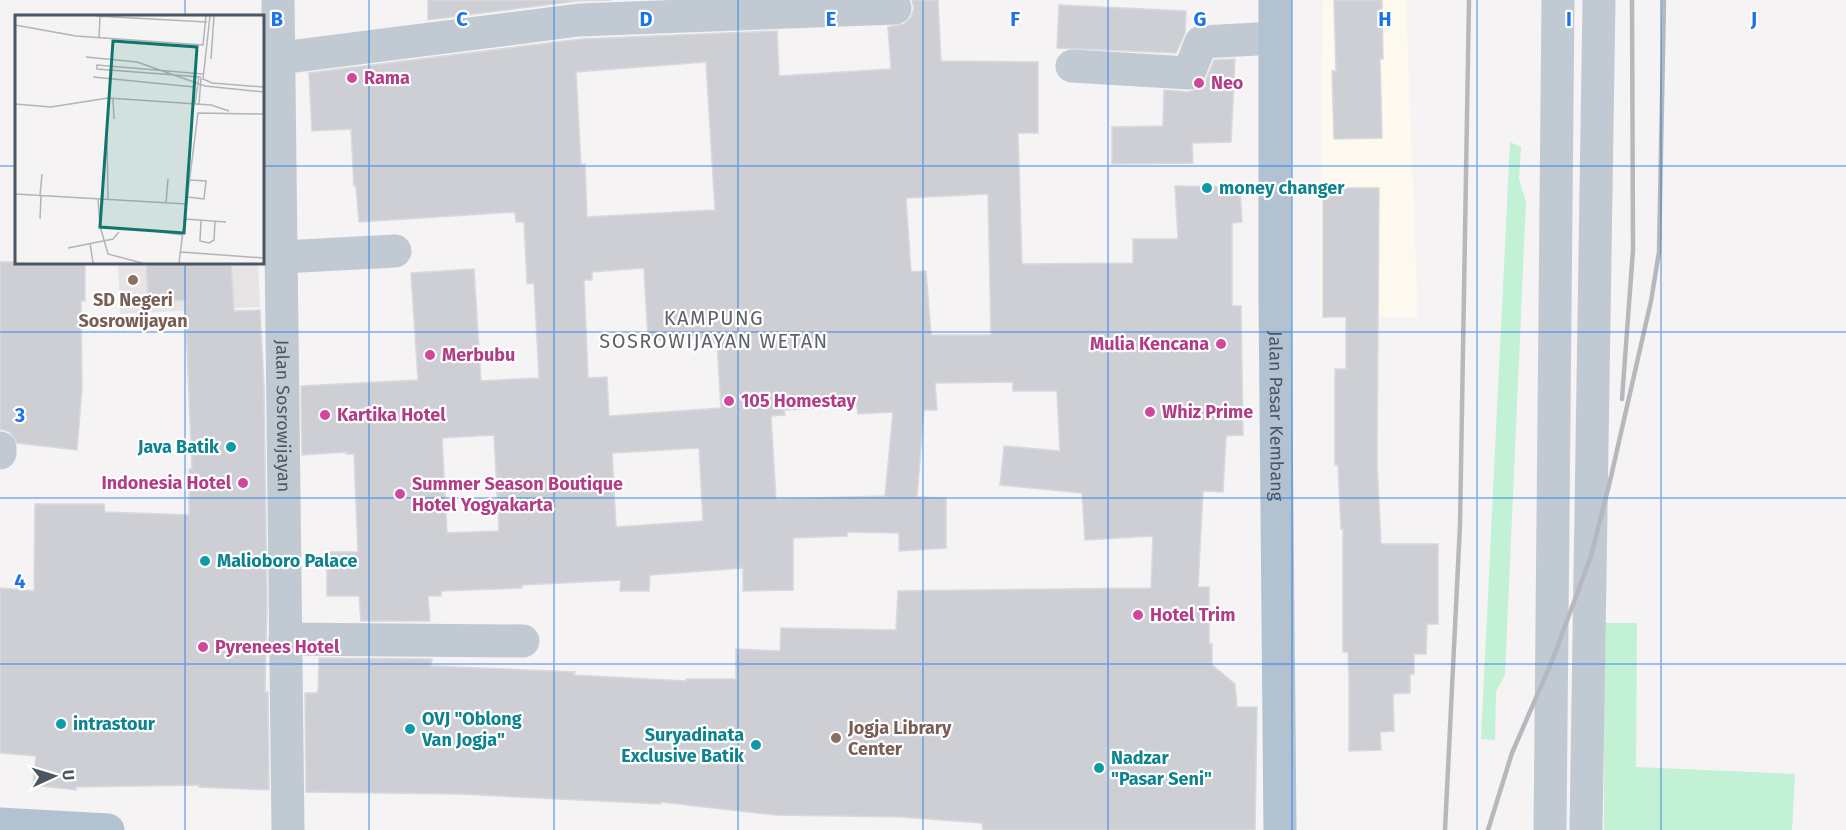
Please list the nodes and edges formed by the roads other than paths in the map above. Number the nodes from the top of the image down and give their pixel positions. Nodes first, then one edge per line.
1 (278, 0) edge
2 (1275, 0) edge
3 (895, 8) dead end
4 (1558, 15) edge
5 (1599, 15) edge
6 (1275, 38) junction
7 (280, 58) junction
8 (1072, 66) dead end
9 (1556, 213) junction
10 (1595, 214) junction
11 (395, 251) dead end
12 (282, 257) junction
13 (1592, 441) junction
14 (1553, 442) junction
15 (0, 448) edge
16 (0, 453) edge
17 (285, 639) junction
18 (523, 641) dead end
19 (0, 824) edge
20 (108, 830) edge
21 (288, 830) edge
22 (1280, 830) edge
23 (1550, 830) edge
24 (1586, 830) edge

1 - 7 street, Jalan Sosrowijayan
2 - 6 main road, Jalan Pasar Kembang
3 - 7 street
4 - 5 street
4 - 9 street
5 - 10 street
6 - 8 street
6 - 22 main road, Jalan Pasar Kembang
7 - 12 street, Jalan Sosrowijayan
9 - 10 street
9 - 14 street
10 - 13 street
11 - 12 street
12 - 17 street, Jalan Sosrowijayan
13 - 14 street
13 - 24 street
14 - 23 street
15 - 16 street
17 - 18 street
17 - 21 street, Jalan Sosrowijayan
19 - 20 main road

